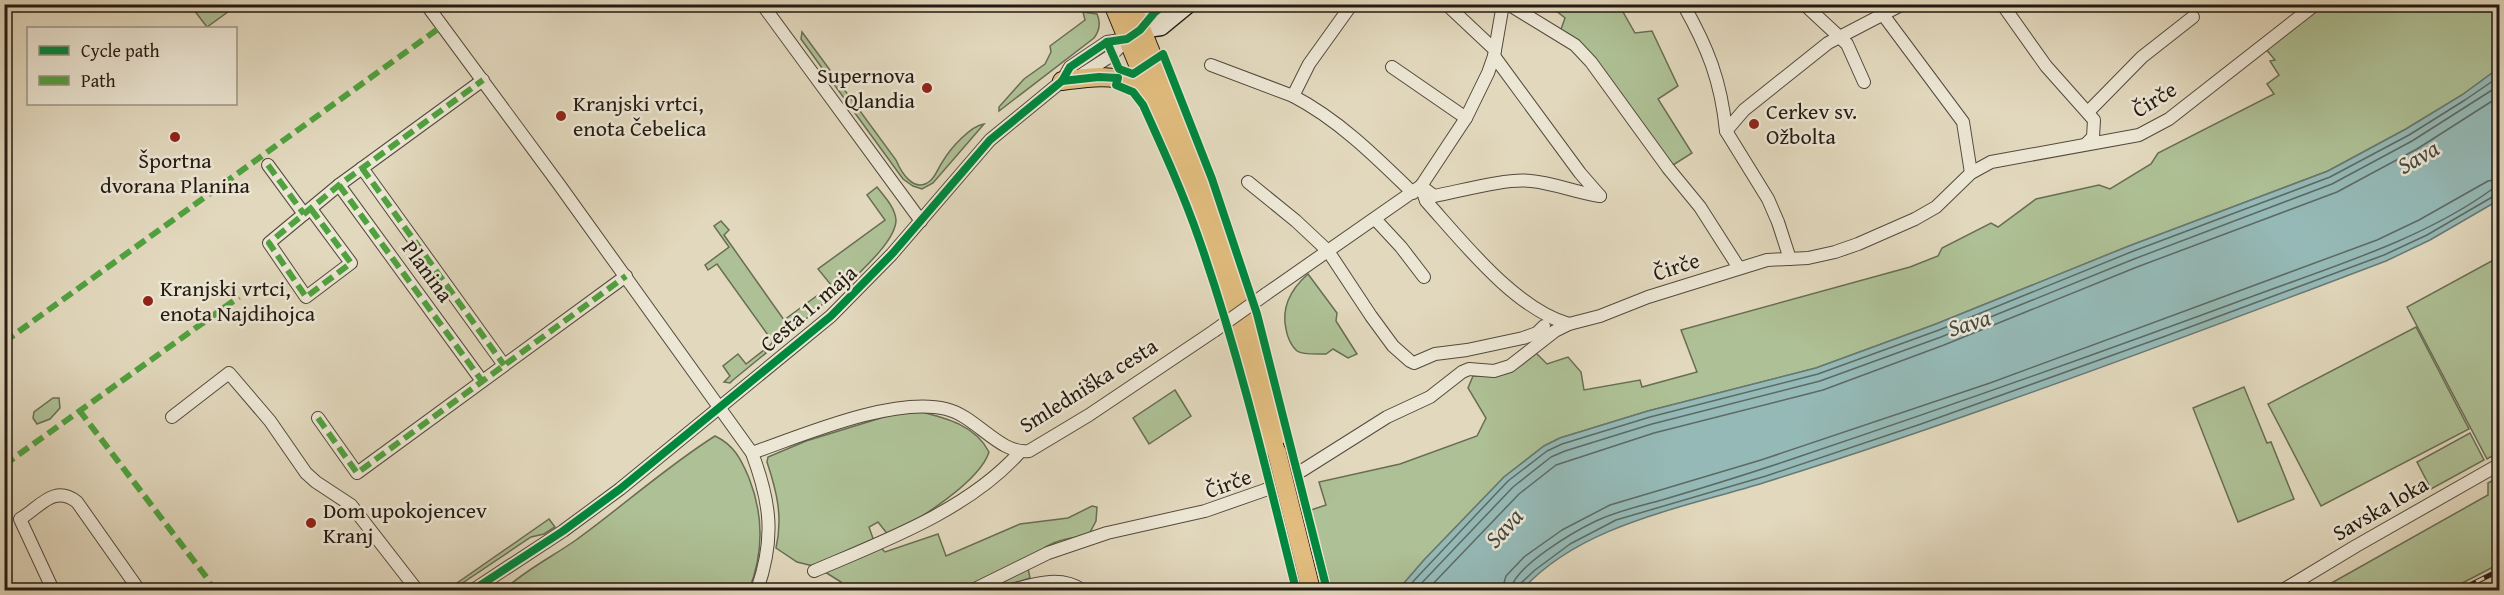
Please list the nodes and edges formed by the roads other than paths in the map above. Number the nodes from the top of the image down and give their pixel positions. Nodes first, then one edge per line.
1 (426, 4) edge
2 (762, 4) edge
3 (1113, 4) edge
4 (1131, 4) edge
5 (1166, 4) edge
6 (1189, 4) edge
7 (1352, 4) edge
8 (1446, 4) edge
9 (1503, 4) edge
10 (1508, 4) edge
11 (1683, 4) edge
12 (1804, 4) edge
13 (1903, 4) edge
14 (2002, 4) edge
15 (2316, 4) edge
16 (1884, 16) junction
17 (2193, 17) dead end
18 (1133, 35) junction
19 (1840, 35) junction
20 (1495, 53) junction
21 (1211, 65) dead end
22 (1392, 67) dead end
23 (483, 80) junction
24 (1062, 81) junction
25 (1864, 82) dead end
26 (1293, 96) junction
27 (1152, 100) junction
28 (2088, 112) junction
29 (1466, 118) junction
30 (1726, 131) junction
31 (2087, 143) junction
32 (268, 165) dead end
33 (362, 168) junction
34 (1971, 173) junction
35 (1248, 182) dead end
36 (339, 185) junction
37 (1417, 190) junction
38 (307, 211) junction
39 (1375, 219) junction
40 (921, 221) junction
41 (1328, 251) junction
42 (1790, 259) junction
43 (1739, 268) junction
44 (626, 276) junction
45 (1424, 277) dead end
46 (1546, 321) junction
47 (1569, 324) junction
48 (1539, 343) junction
49 (504, 365) junction
50 (482, 381) junction
51 (719, 407) junction
52 (172, 417) dead end
53 (318, 418) dead end
54 (752, 453) junction
55 (1019, 453) junction
56 (1277, 453) junction
57 (2499, 464) edge
58 (814, 571) dead end
59 (53, 591) edge
60 (139, 591) edge
61 (417, 591) edge
62 (473, 591) edge
63 (757, 591) edge
64 (973, 591) edge
65 (1012, 591) edge
66 (1082, 591) edge
67 (1311, 591) edge
68 (2283, 591) edge

1 - 23 street
2 - 40 street
3 - 18 main road
4 - 18 main road
5 - 18 street
6 - 18 street
7 - 26 street
8 - 20 street
9 - 20 street, Smledniška cesta
10 - 43 street
11 - 30 street
12 - 19 street
13 - 16 street
14 - 28 street
15 - 31 street, Čirče
16 - 19 street
16 - 34 street
17 - 28 street
18 - 24 street, Cesta 1. maja
18 - 27 main road
18 - 56 main road
19 - 25 street
19 - 30 street
20 - 29 street, Smledniška cesta
20 - 37 street
21 - 26 street
22 - 29 street
23 - 33 street
23 - 44 street
24 - 27 main road
24 - 40 street, Cesta 1. maja
26 - 37 street
27 - 56 main road
28 - 31 street
29 - 37 street, Smledniška cesta
30 - 42 street
31 - 34 street, Čirče
32 - 38 street
33 - 36 street
33 - 49 street, Planina
34 - 42 street, Čirče
35 - 41 street
36 - 38 street
36 - 50 street, Planina
37 - 39 street, Smledniška cesta
37 - 46 street
38 - 38 street
39 - 41 street, Smledniška cesta
39 - 45 street
40 - 51 street, Cesta 1. maja
41 - 46 street
41 - 55 street, Smledniška cesta, bridge
42 - 43 street, Čirče
43 - 47 street, Čirče
44 - 49 street
44 - 51 street
46 - 47 street
46 - 48 street
47 - 48 street, Čirče
48 - 64 street, Čirče
49 - 50 street
50 - 53 street
51 - 54 street
51 - 62 street, Cesta 1. maja
52 - 61 street
54 - 55 street, Smledniška cesta
54 - 63 street
55 - 58 street
56 - 67 main road, bridge
57 - 68 street, Savska loka
59 - 60 street
65 - 66 street

